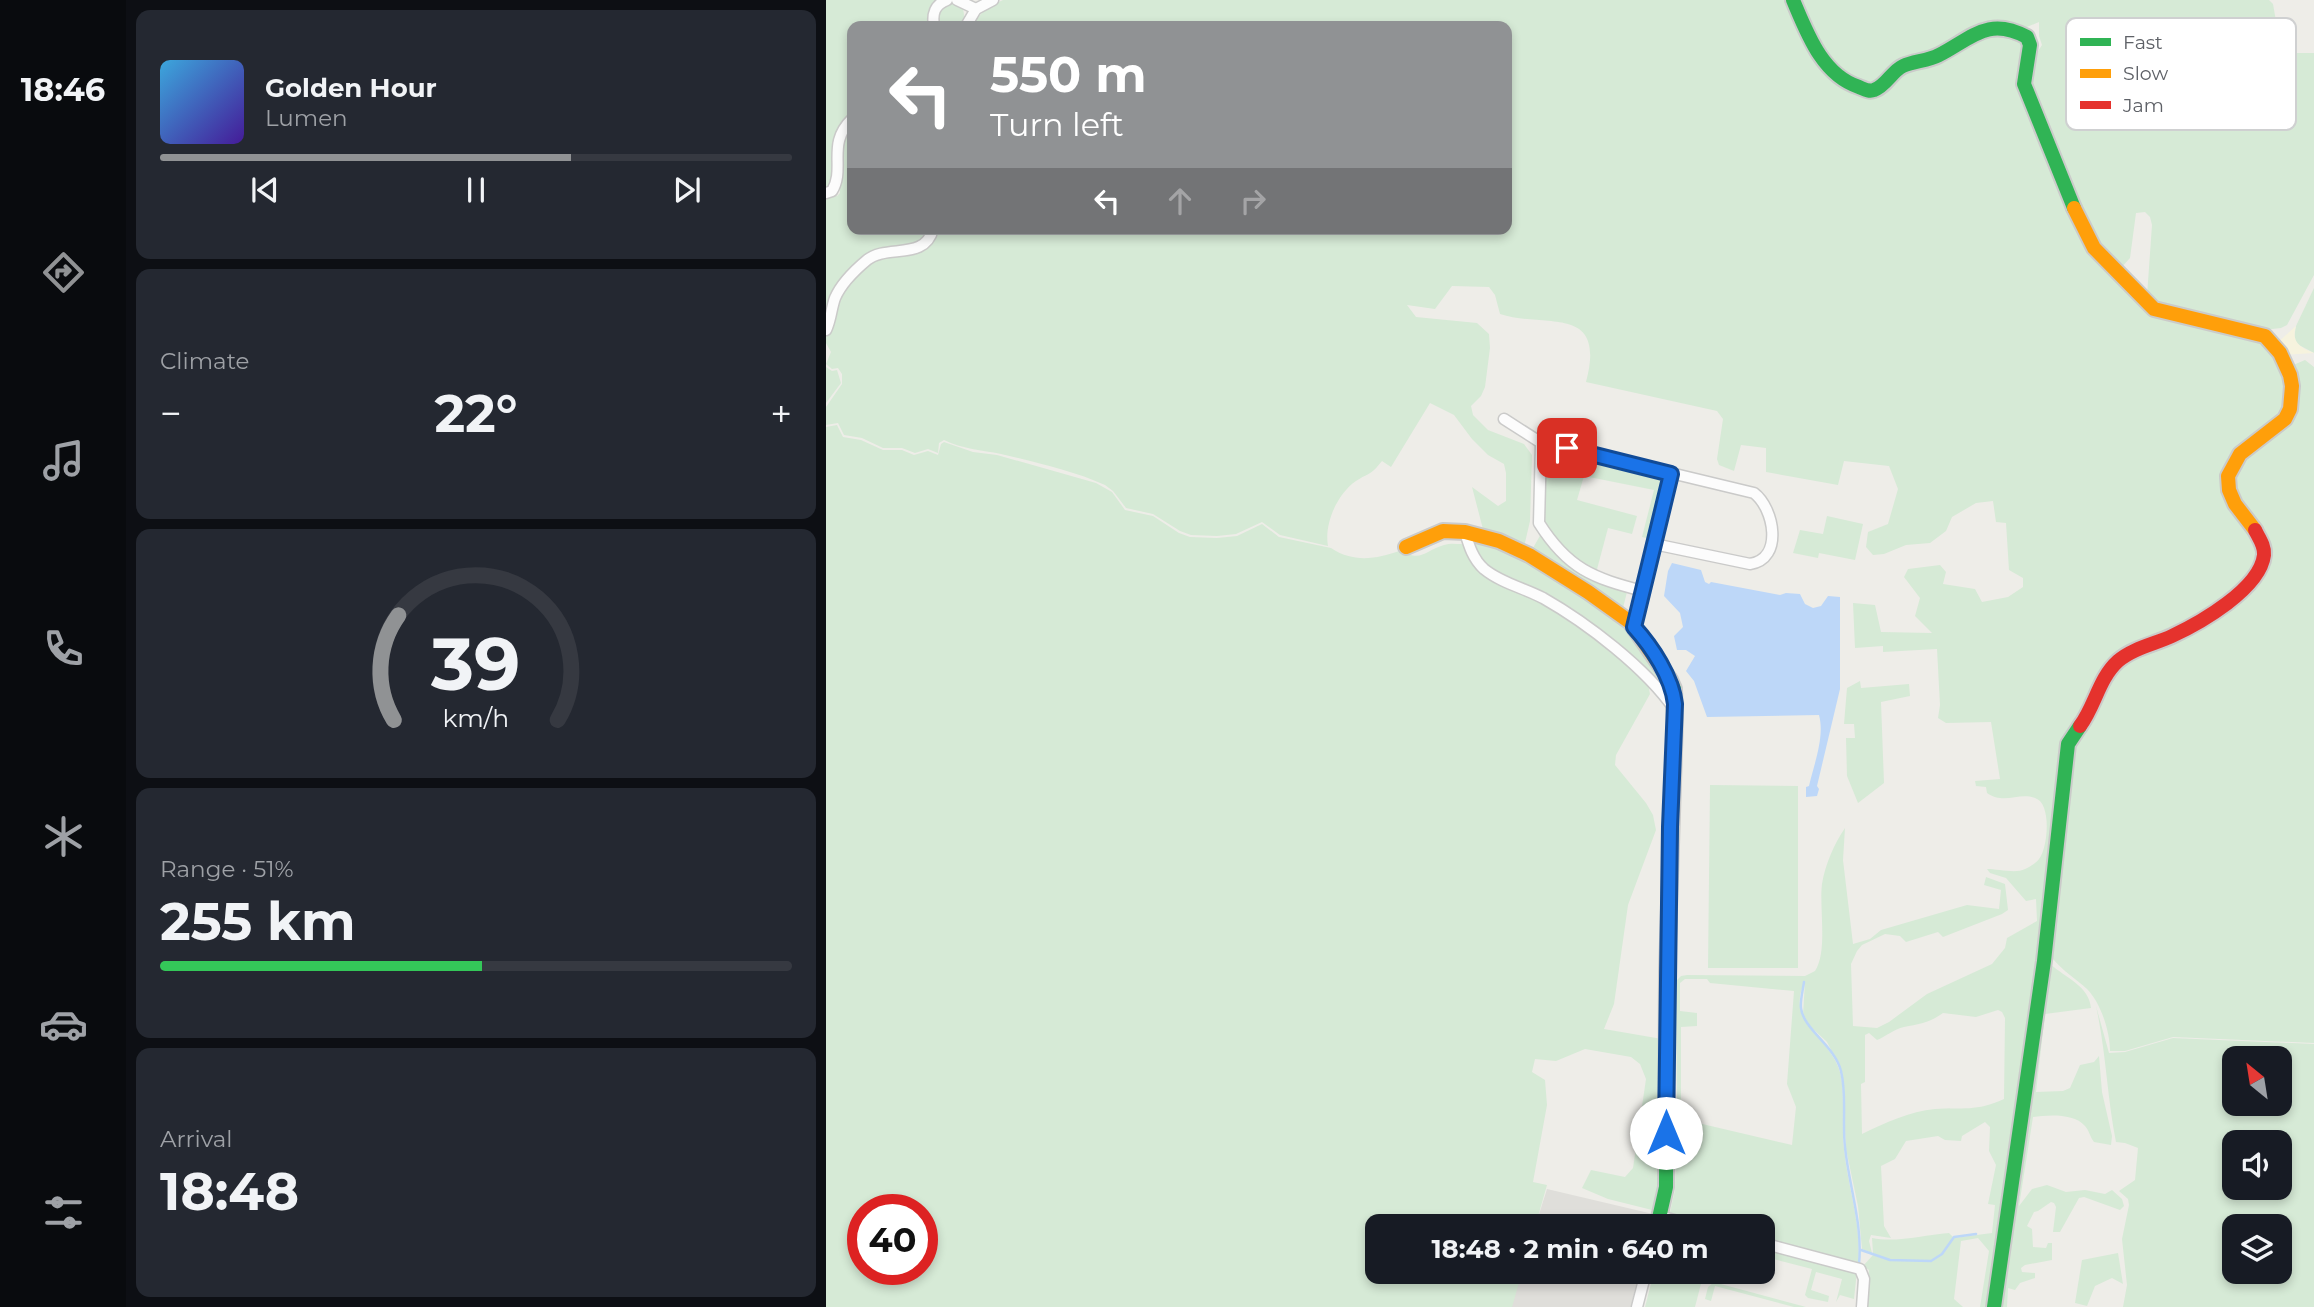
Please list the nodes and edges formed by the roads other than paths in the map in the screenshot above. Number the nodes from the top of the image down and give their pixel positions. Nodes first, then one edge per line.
1 (947, 0) edge
2 (957, 0) edge
3 (993, 0) edge
4 (1793, 0) edge
5 (976, 9) junction
6 (934, 21) edge
7 (969, 21) edge
8 (847, 124) edge
9 (826, 193) edge
10 (931, 235) edge
11 (826, 330) edge
12 (1504, 419) dead end
13 (1541, 443) junction
14 (1671, 474) junction
15 (1465, 532) junction
16 (1654, 544) junction
17 (1406, 547) dead end
18 (1643, 591) junction
19 (1634, 627) junction
20 (1675, 710) junction
21 (1660, 1214) edge
22 (1775, 1246) edge
23 (1643, 1284) edge
24 (1637, 1307) edge
25 (1862, 1307) edge
26 (1994, 1307) edge

1 - 6 street
2 - 5 street
3 - 5 street
4 - 26 street
5 - 7 street
8 - 9 street
10 - 11 street
12 - 13 street
13 - 14 street
13 - 18 street
14 - 16 street
14 - 16 street
15 - 17 street
15 - 19 street
15 - 20 street
16 - 18 street
18 - 19 street
19 - 20 street
20 - 21 street
22 - 25 street
23 - 24 street

